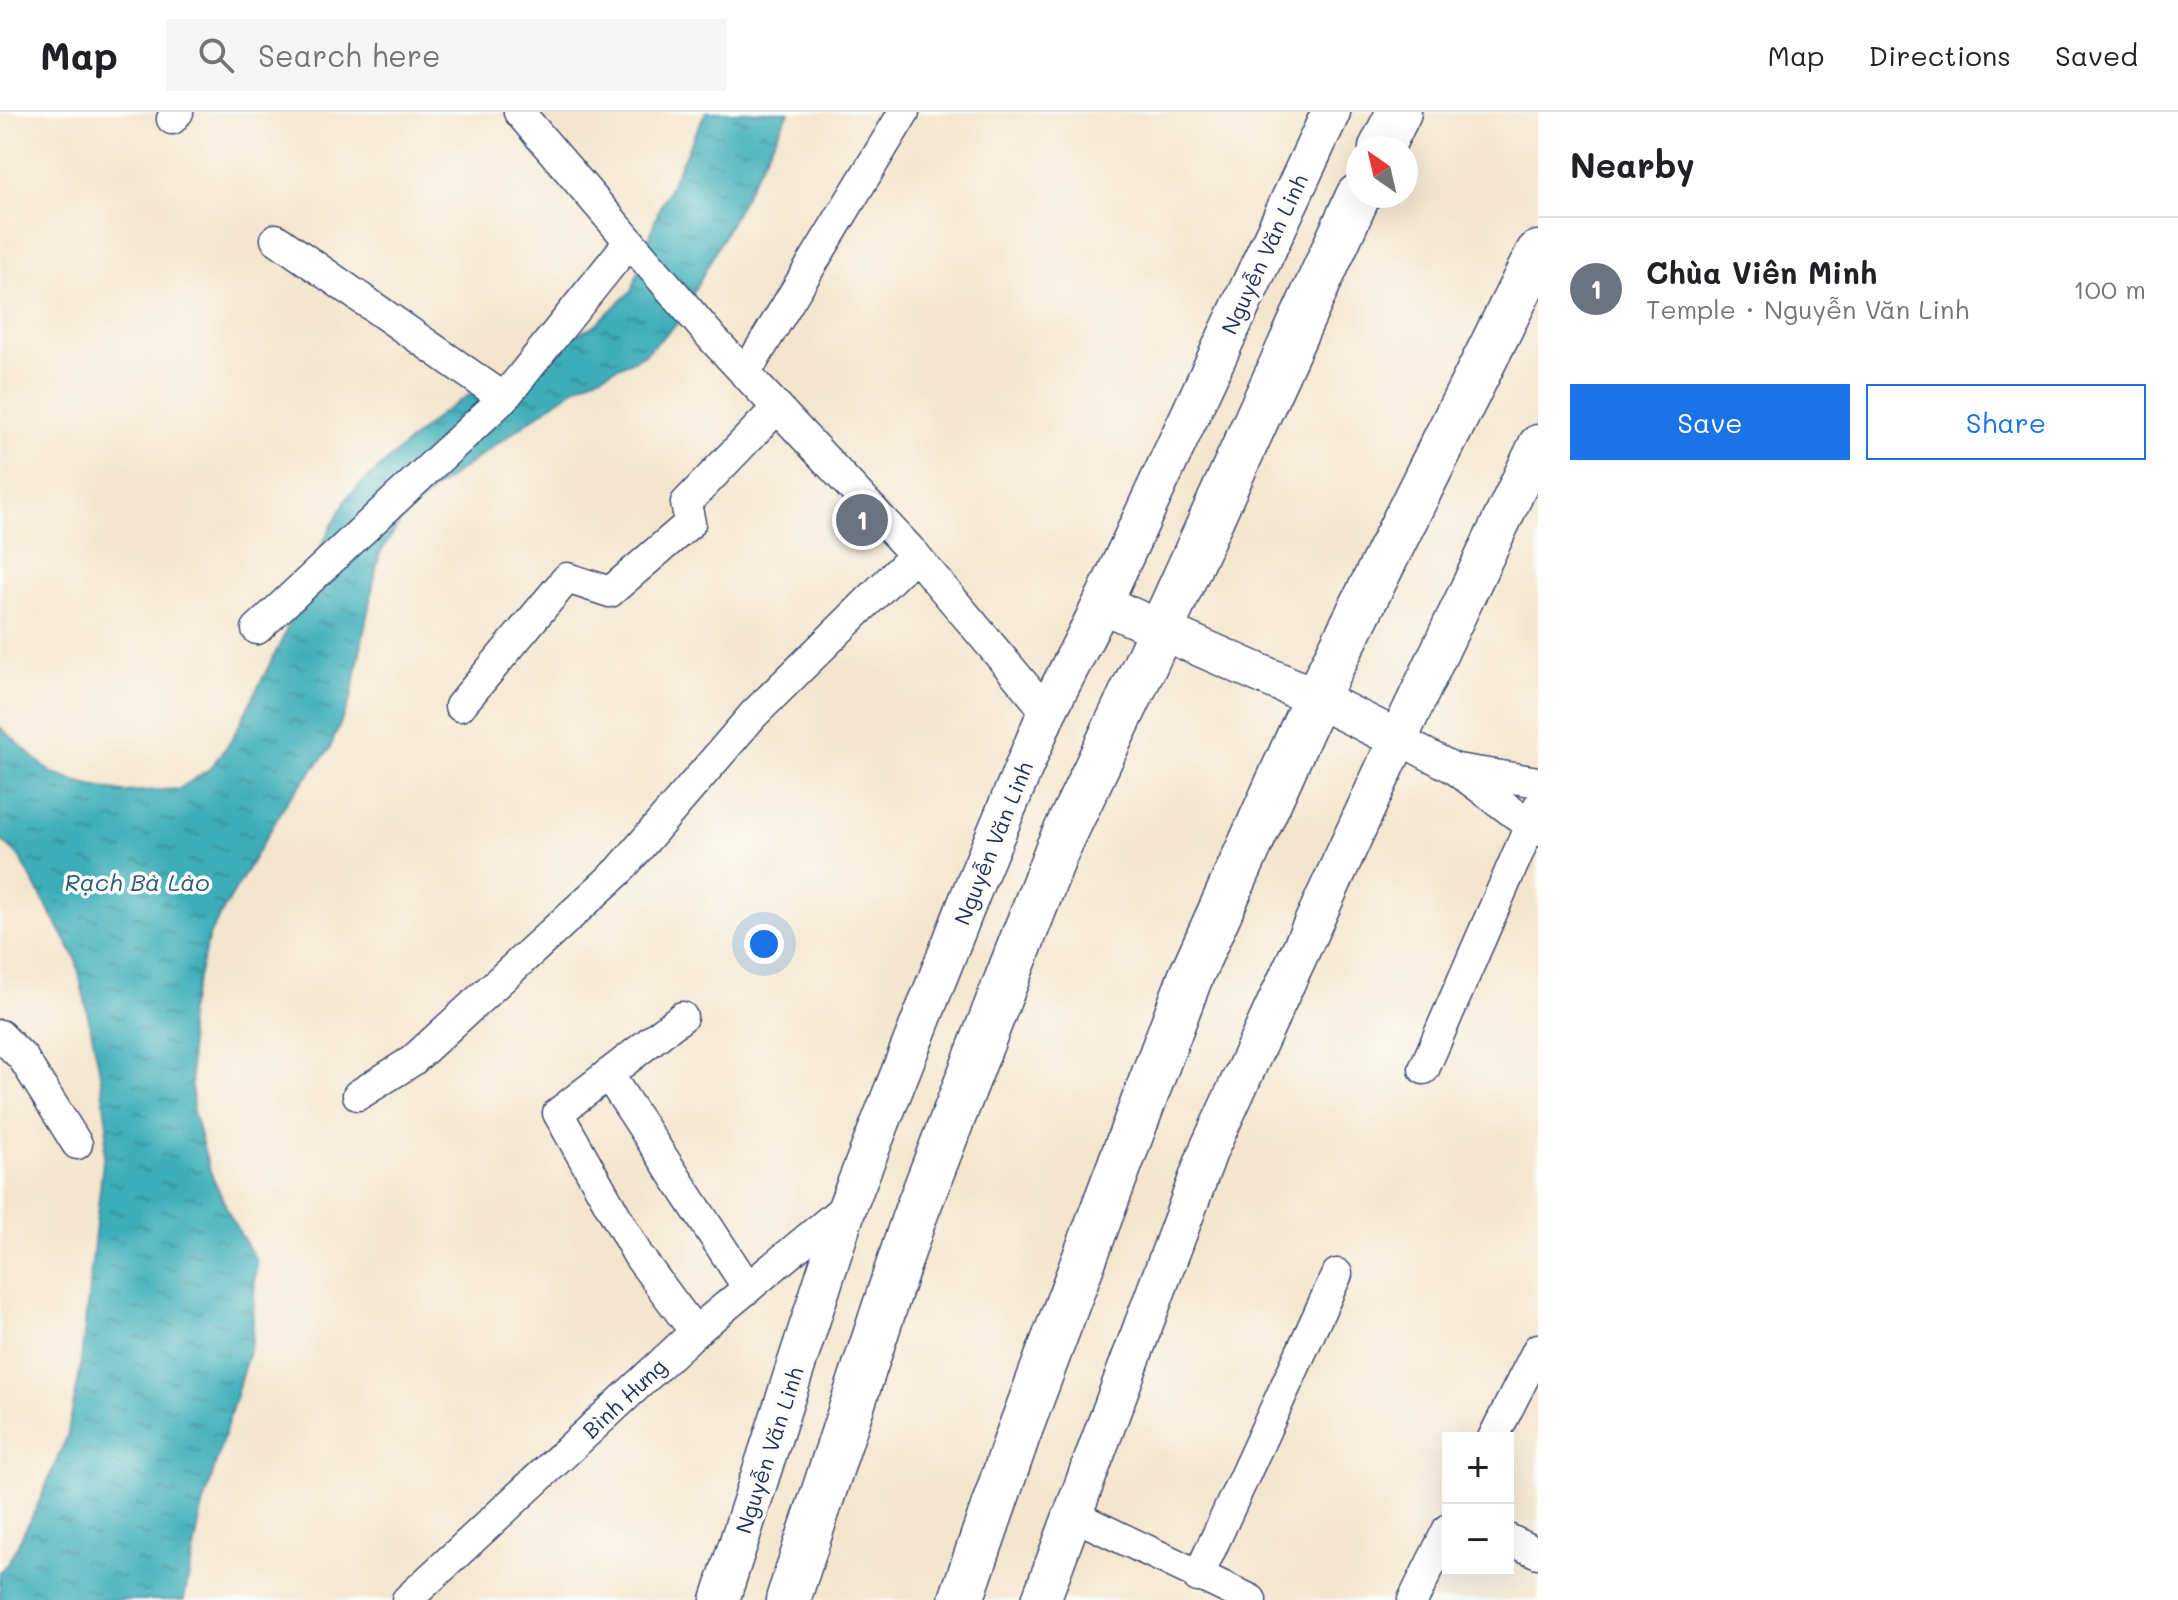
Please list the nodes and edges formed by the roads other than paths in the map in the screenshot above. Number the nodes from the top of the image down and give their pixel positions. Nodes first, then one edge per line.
1 (519, 112) edge
2 (904, 112) edge
3 (1331, 112) edge
4 (1399, 112) edge
5 (1387, 136) edge
6 (1353, 208) edge
7 (276, 239) dead end
8 (629, 242) junction
9 (1538, 253) edge
10 (745, 374) junction
11 (504, 398) junction
12 (778, 407) junction
13 (1538, 444) edge
14 (915, 555) junction
15 (1102, 604) junction
16 (257, 629) dead end
17 (1161, 629) junction
18 (1316, 698) junction
19 (460, 706) dead end
20 (1047, 712) junction
21 (1398, 739) junction
22 (1455, 769) junction
23 (1538, 782) edge
24 (1535, 822) edge
25 (682, 1017) dead end
26 (0, 1035) edge
27 (1424, 1069) dead end
28 (608, 1074) junction
29 (358, 1095) dead end
30 (77, 1144) dead end
31 (848, 1205) junction
32 (1337, 1274) dead end
33 (748, 1288) junction
34 (695, 1332) junction
35 (1538, 1349) edge
36 (1496, 1432) edge
37 (1073, 1515) junction
38 (1442, 1541) edge
39 (1514, 1542) edge
40 (1538, 1553) edge
41 (1198, 1577) junction
42 (407, 1600) edge
43 (720, 1600) edge
44 (788, 1600) edge
45 (961, 1600) edge
46 (1041, 1600) edge
47 (1251, 1600) edge
48 (1413, 1600) edge

1 - 8 street
2 - 10 street
3 - 15 main road, Nguyễn Văn Linh
4 - 5 highway
6 - 17 highway
7 - 11 street
8 - 10 street
8 - 11 street
9 - 18 highway
10 - 12 street
11 - 16 street
12 - 14 street
12 - 19 street
13 - 21 main road
14 - 20 street
14 - 29 street
15 - 17 main road
15 - 20 main road, Nguyễn Văn Linh
17 - 18 main road
17 - 44 highway
18 - 21 main road
18 - 45 highway
20 - 31 main road, Nguyễn Văn Linh
21 - 22 street
21 - 37 main road
22 - 23 street
22 - 24 street
24 - 27 street
25 - 28 street
26 - 30 street
28 - 33 street
28 - 34 street
31 - 33 street, Bình Hưng
31 - 43 main road, Nguyễn Văn Linh
32 - 41 street
33 - 34 street, Bình Hưng
34 - 42 street, Bình Hưng
35 - 36 street
37 - 41 street
37 - 46 main road
38 - 48 street
39 - 40 street
41 - 47 street

